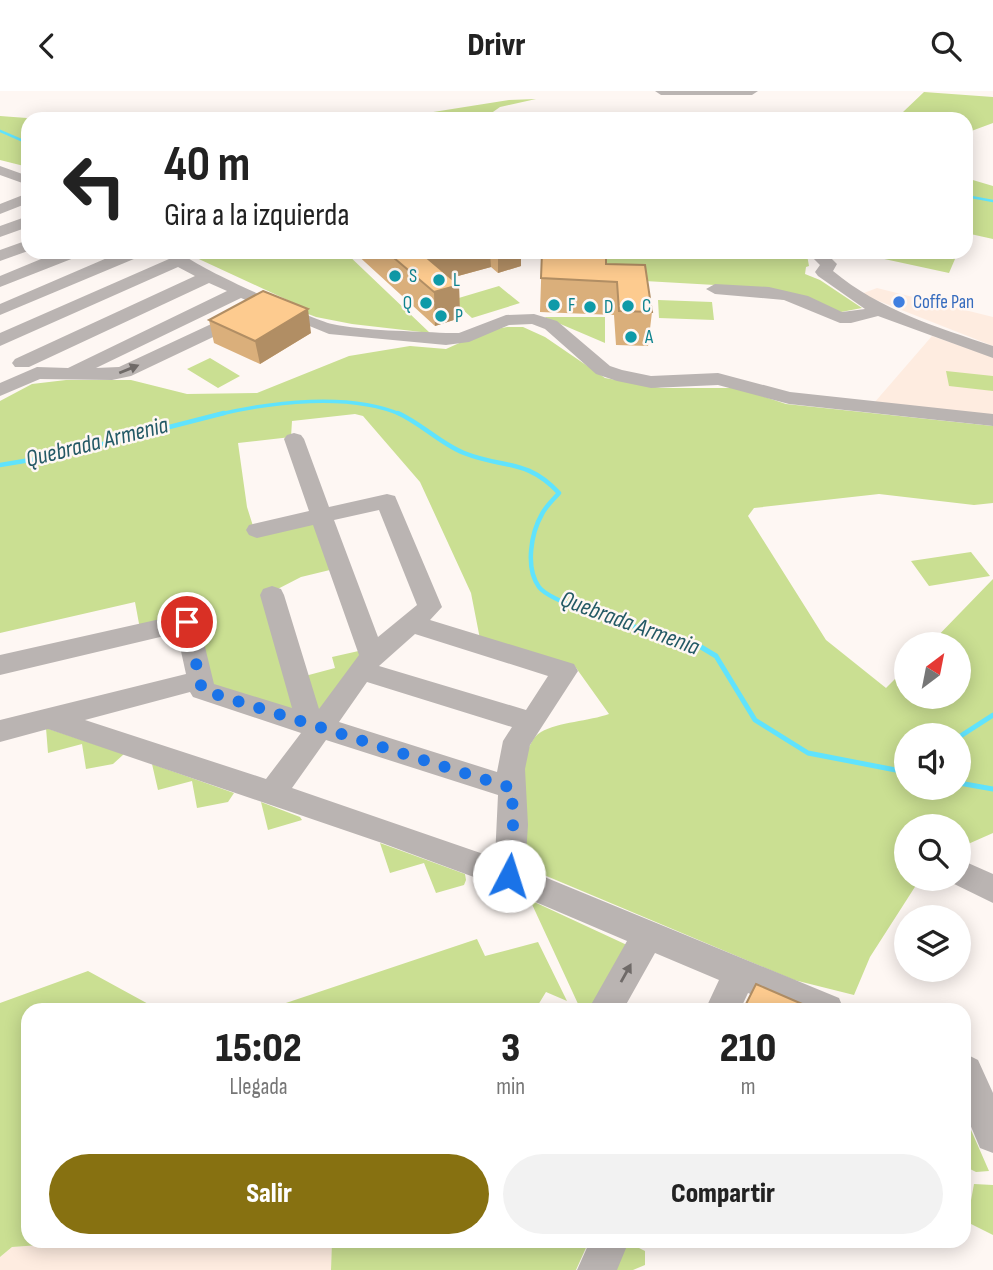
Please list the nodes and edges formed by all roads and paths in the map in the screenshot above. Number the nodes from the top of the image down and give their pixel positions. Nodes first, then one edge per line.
1 (662, 91) edge
2 (752, 91) edge
3 (0, 170) edge
4 (21, 178) edge
5 (21, 181) edge
6 (0, 187) edge
7 (21, 201) edge
8 (0, 209) edge
9 (21, 224) edge
10 (0, 232) edge
11 (21, 248) edge
12 (0, 256) edge
13 (56, 259) edge
14 (119, 259) edge
15 (170, 259) edge
16 (181, 259) edge
17 (823, 259) edge
18 (209, 276) junction
19 (0, 282) edge
20 (715, 289) dead end
21 (241, 291) junction
22 (267, 304) junction
23 (880, 309) junction
24 (0, 310) edge
25 (0, 340) edge
26 (0, 348) edge
27 (993, 352) edge
28 (19, 365) edge
29 (67, 375) junction
30 (0, 390) edge
31 (993, 420) edge
32 (294, 439) dead end
33 (320, 516) junction
34 (257, 530) dead end
35 (272, 594) dead end
36 (409, 623) junction
37 (367, 663) junction
38 (0, 666) edge
39 (200, 680) junction
40 (47, 718) junction
41 (532, 723) junction
42 (314, 726) junction
43 (0, 731) edge
44 (512, 788) junction
45 (272, 793) junction
46 (509, 876) junction
47 (971, 878) edge
48 (993, 889) edge
49 (647, 936) junction
50 (740, 974) junction
51 (609, 1003) edge
52 (726, 1003) edge
53 (810, 1003) edge
54 (974, 1076) edge
55 (993, 1135) edge
56 (607, 1248) edge
57 (597, 1270) edge

1 - 2 street
3 - 4 street
5 - 6 street
7 - 8 street
9 - 10 street
11 - 12 street
13 - 19 street
14 - 24 street
15 - 25 street
16 - 18 street
17 - 23 street
18 - 21 street
18 - 28 street
20 - 23 street
21 - 22 street
21 - 29 street
29 -> 22 street
22 - 31 street
23 - 27 street
26 - 28 street
28 - 29 street
28 - 30 street
32 - 33 street
33 - 34 street
33 - 36 street
33 - 37 street
35 - 42 street
36 - 37 street
36 - 41 street
37 - 41 street
37 - 42 street
38 - 39 street
39 - 40 street
39 - 42 street
40 - 43 street
40 - 45 street
41 - 44 street
42 - 44 street
42 - 45 street
44 - 46 street
45 - 46 street
46 - 49 street
47 - 48 street
49 - 50 street
51 -> 49 street
50 - 52 street
50 - 53 street
54 - 55 street
56 - 57 street

